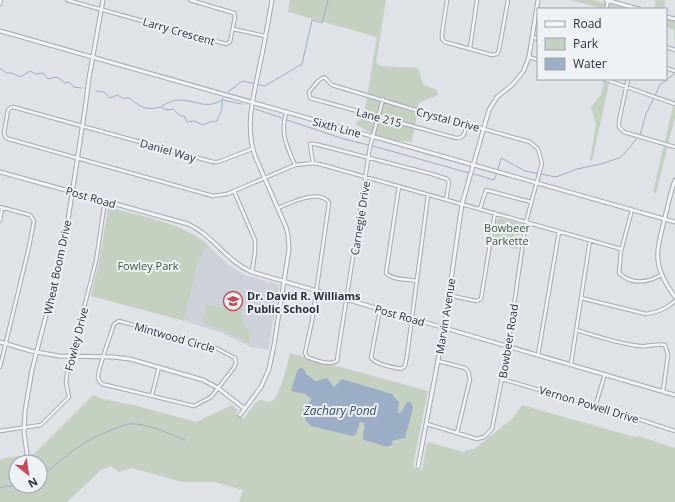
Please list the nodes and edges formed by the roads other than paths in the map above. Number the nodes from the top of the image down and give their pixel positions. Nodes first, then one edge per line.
1 (1, 0) edge
2 (67, 0) edge
3 (103, 0) edge
4 (190, 0) edge
5 (272, 0) edge
6 (447, 0) edge
7 (477, 0) edge
8 (508, 0) edge
9 (607, 0) edge
10 (0, 4) edge
11 (635, 8) edge
12 (101, 9) junction
13 (537, 17) edge
14 (233, 29) junction
15 (0, 31) edge
16 (266, 36) junction
17 (532, 37) junction
18 (537, 39) edge
19 (470, 48) junction
20 (529, 57) junction
21 (93, 58) junction
22 (537, 60) edge
23 (324, 77) joint
24 (607, 80) edge
25 (628, 80) edge
26 (626, 87) junction
27 (382, 99) junction
28 (252, 103) junction
29 (675, 104) edge
30 (286, 113) junction
31 (378, 117) junction
32 (467, 125) junction
33 (82, 126) junction
34 (483, 129) junction
35 (373, 137) junction
36 (675, 147) edge
37 (252, 149) junction
38 (77, 158) junction
39 (369, 159) junction
40 (313, 163) junction
41 (295, 165) junction
42 (473, 166) junction
43 (0, 172) edge
44 (366, 177) junction
45 (265, 178) junction
46 (675, 180) edge
47 (536, 183) junction
48 (399, 186) junction
49 (234, 191) junction
50 (72, 192) junction
51 (428, 195) junction
52 (446, 200) junction
53 (105, 201) junction
54 (531, 202) junction
55 (462, 204) junction
56 (1, 207) edge
57 (278, 208) junction
58 (480, 209) junction
59 (632, 210) junction
60 (495, 213) junction
61 (665, 219) junction
62 (0, 221) edge
63 (526, 222) junction
64 (675, 222) edge
65 (559, 232) junction
66 (590, 240) junction
67 (621, 249) junction
68 (252, 272) junction
69 (661, 275) junction
70 (417, 281) junction
71 (284, 282) junction
72 (316, 291) junction
73 (448, 295) junction
74 (675, 297) edge
75 (581, 298) junction
76 (347, 300) junction
77 (675, 301) edge
78 (380, 309) junction
79 (412, 318) junction
80 (444, 328) junction
81 (576, 330) junction
82 (0, 342) edge
83 (5, 343) junction
84 (508, 347) junction
85 (37, 352) junction
86 (538, 355) junction
87 (104, 356) junction
88 (71, 357) junction
89 (438, 361) junction
90 (571, 364) junction
91 (0, 367) edge
92 (159, 367) junction
93 (605, 374) junction
94 (502, 380) junction
95 (218, 388) junction
96 (663, 391) junction
97 (152, 395) junction
98 (675, 395) edge
99 (595, 406) junction
100 (244, 409) junction
101 (240, 415) dead end
102 (427, 424) junction
103 (24, 428) junction
104 (0, 431) edge
105 (675, 431) edge
106 (457, 433) junction
107 (27, 454) dead end
108 (418, 467) dead end

1 - 10 street
2 - 12 street
3 - 12 street, Wheat Boom Drive
4 - 14 street
5 - 16 street
6 - 19 street
7 - 19 street
8 - 19 street
9 - 11 street
12 - 14 street, Larry Crescent
12 - 21 street, Wheat Boom Drive
13 - 17 street, Marvin Avenue
14 - 16 street
15 - 21 street, Sixth Line
16 - 28 street
17 - 18 street
17 - 20 street, Marvin Avenue
20 - 22 street
20 - 34 street, Marvin Avenue
21 - 28 street, Sixth Line
21 - 33 street, Wheat Boom Drive
23 - 27 street, Crystal Drive
23 - 31 street, Lane 215
24 - 26 street
25 - 26 street
26 - 29 street
26 - 36 street
27 - 31 street, Carnegie Drive
27 - 32 street, Crystal Drive
28 - 30 street, Sixth Line
28 - 37 street
30 - 35 street, Sixth Line
30 - 41 street
31 - 32 street, Lane 215
31 - 35 street, Carnegie Drive
32 - 34 street, Crystal Drive
33 - 37 street, Daniel Way
33 - 38 street, Wheat Boom Drive
33 - 38 street, Daniel Way
34 - 42 street, Marvin Avenue
34 - 47 street, Crystal Drive
35 - 39 street, Carnegie Drive
35 - 42 street, Sixth Line
37 - 45 street
38 - 49 street
38 - 50 street, Wheat Boom Drive
39 - 40 street
39 - 44 street, Carnegie Drive
39 - 52 street
40 - 41 street
40 - 44 street
41 - 45 street
42 - 47 street, Sixth Line
42 - 55 street, Marvin Avenue
43 - 50 street, Post Road
44 - 48 street
44 - 76 street, Carnegie Drive
45 - 49 street
45 - 57 street
46 - 61 street
47 - 54 street, Bowbeer Road
47 - 59 street, Sixth Line
48 - 51 street
48 - 70 street
49 - 68 street
50 - 53 street, Post Road
50 - 85 street, Wheat Boom Drive
51 - 52 street
51 - 70 street
52 - 55 street
53 - 68 street, Post Road
53 - 88 street, Fowley Drive
54 - 58 street
54 - 63 street, Bowbeer Road
55 - 58 street
55 - 73 street, Marvin Avenue
56 - 62 street
56 - 83 street
57 - 71 street
57 - 72 street
58 - 60 street
59 - 61 street, Sixth Line
59 - 67 street
60 - 63 street
60 - 73 street
61 - 64 street, Sixth Line
61 - 69 street
63 - 65 street
63 - 84 street, Bowbeer Road
65 - 66 street
65 - 86 street
66 - 67 street
66 - 75 street
67 - 69 street
68 - 71 street, Post Road
69 - 74 street
70 - 79 street
71 - 72 street, Post Road
71 - 100 street
72 - 76 street, Post Road
72 - 76 street, Carnegie Drive
73 - 80 street, Marvin Avenue
75 - 77 street
75 - 81 street
76 - 78 street, Post Road
78 - 79 street, Post Road
78 - 79 street
79 - 80 street, Post Road
80 - 84 street, Post Road
80 - 89 street, Marvin Avenue
81 - 90 street
81 - 96 street
82 - 83 street
83 - 85 street
83 - 91 street
84 - 86 street, Post Road
84 - 94 street, Bowbeer Road
85 - 88 street
85 - 103 street, Wheat Boom Drive
86 - 90 street, Post Road
87 - 88 street
87 - 92 street
87 - 95 street, Mintwood Circle
87 - 97 street, Mintwood Circle
88 - 103 street, Fowley Drive
89 - 102 street, Marvin Avenue
89 - 106 street
90 - 93 street, Post Road
92 - 95 street
92 - 97 street
93 - 96 street, Post Road
93 - 99 street
94 - 99 street, Vernon Powell Drive
94 - 106 street, Bowbeer Road
95 - 97 street, Mintwood Circle
95 - 100 street
96 - 98 street, Post Road
99 - 105 street, Vernon Powell Drive
100 - 101 street
102 - 106 street, Bowbeer Road
102 - 108 street, Marvin Avenue
103 - 104 street, Fowley Drive
103 - 107 street, Wheat Boom Drive

